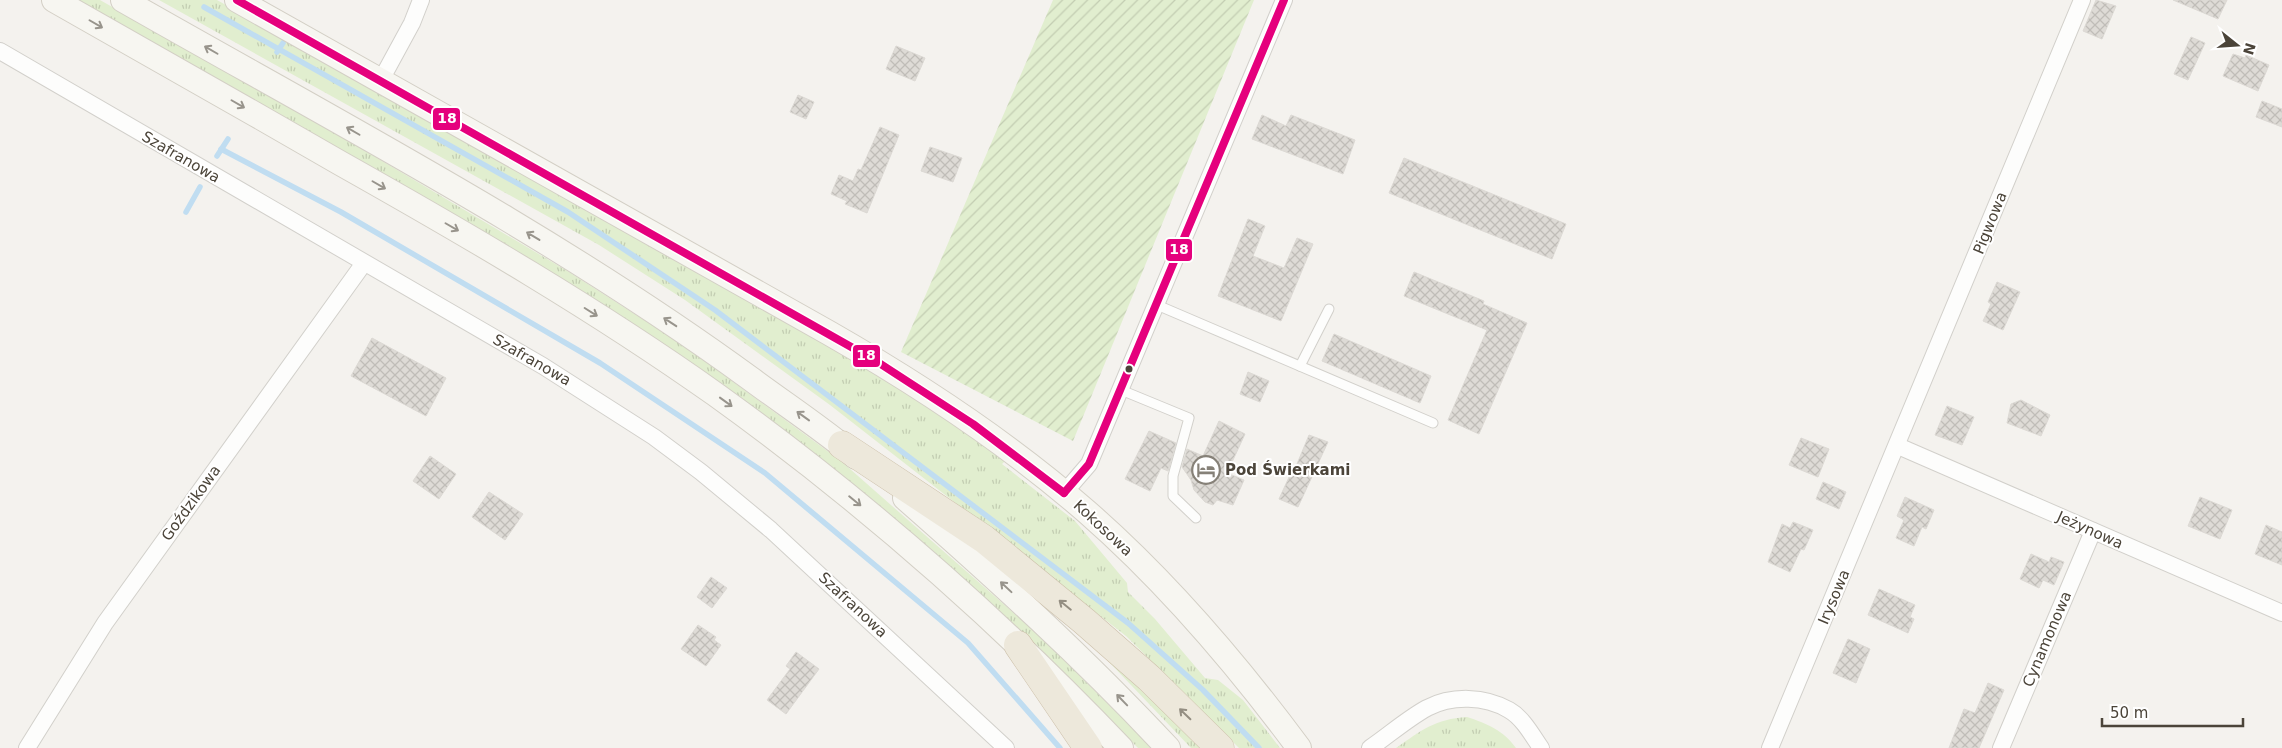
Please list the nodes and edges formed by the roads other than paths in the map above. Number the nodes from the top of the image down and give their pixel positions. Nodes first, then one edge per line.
1 (54, 0) edge
2 (123, 0) edge
3 (237, 0) edge
4 (421, 0) edge
5 (1284, 0) edge
6 (2082, 0) edge
7 (0, 51) edge
8 (381, 80) junction
9 (364, 263) junction
10 (1156, 305) junction
11 (1329, 309) dead end
12 (1300, 366) junction
13 (1121, 390) junction
14 (1433, 423) dead end
15 (842, 445) junction
16 (1898, 446) junction
17 (1064, 493) junction
18 (1196, 518) dead end
19 (2093, 531) junction
20 (2282, 613) edge
21 (1018, 644) junction
22 (1375, 745) edge
23 (27, 748) edge
24 (1006, 748) edge
25 (1088, 748) edge
26 (1121, 748) edge
27 (1168, 748) edge
28 (1220, 748) edge
29 (1299, 748) edge
30 (1541, 748) edge
31 (1770, 748) edge
32 (2001, 748) edge

1 -> 21 main road
15 -> 2 main road
3 - 8 main road, Kokosowa
4 - 8 street
5 - 10 street
6 - 16 street, Pigwowa
7 - 9 street, Szafranowa
8 - 17 main road, Kokosowa
9 - 23 street, Goździkowa
9 - 24 street, Szafranowa
10 - 12 lane
10 - 13 street
11 - 12 lane
12 - 14 lane
13 - 17 street
13 - 18 lane
27 -> 15 main road
28 -> 15 highway
16 - 19 street, Jeżynowa
16 - 31 street, Irysowa
17 - 29 main road, Kokosowa
19 - 20 street, Jeżynowa
19 - 32 street, Cynamonowa
21 - 25 highway
21 - 26 main road
22 - 30 street

